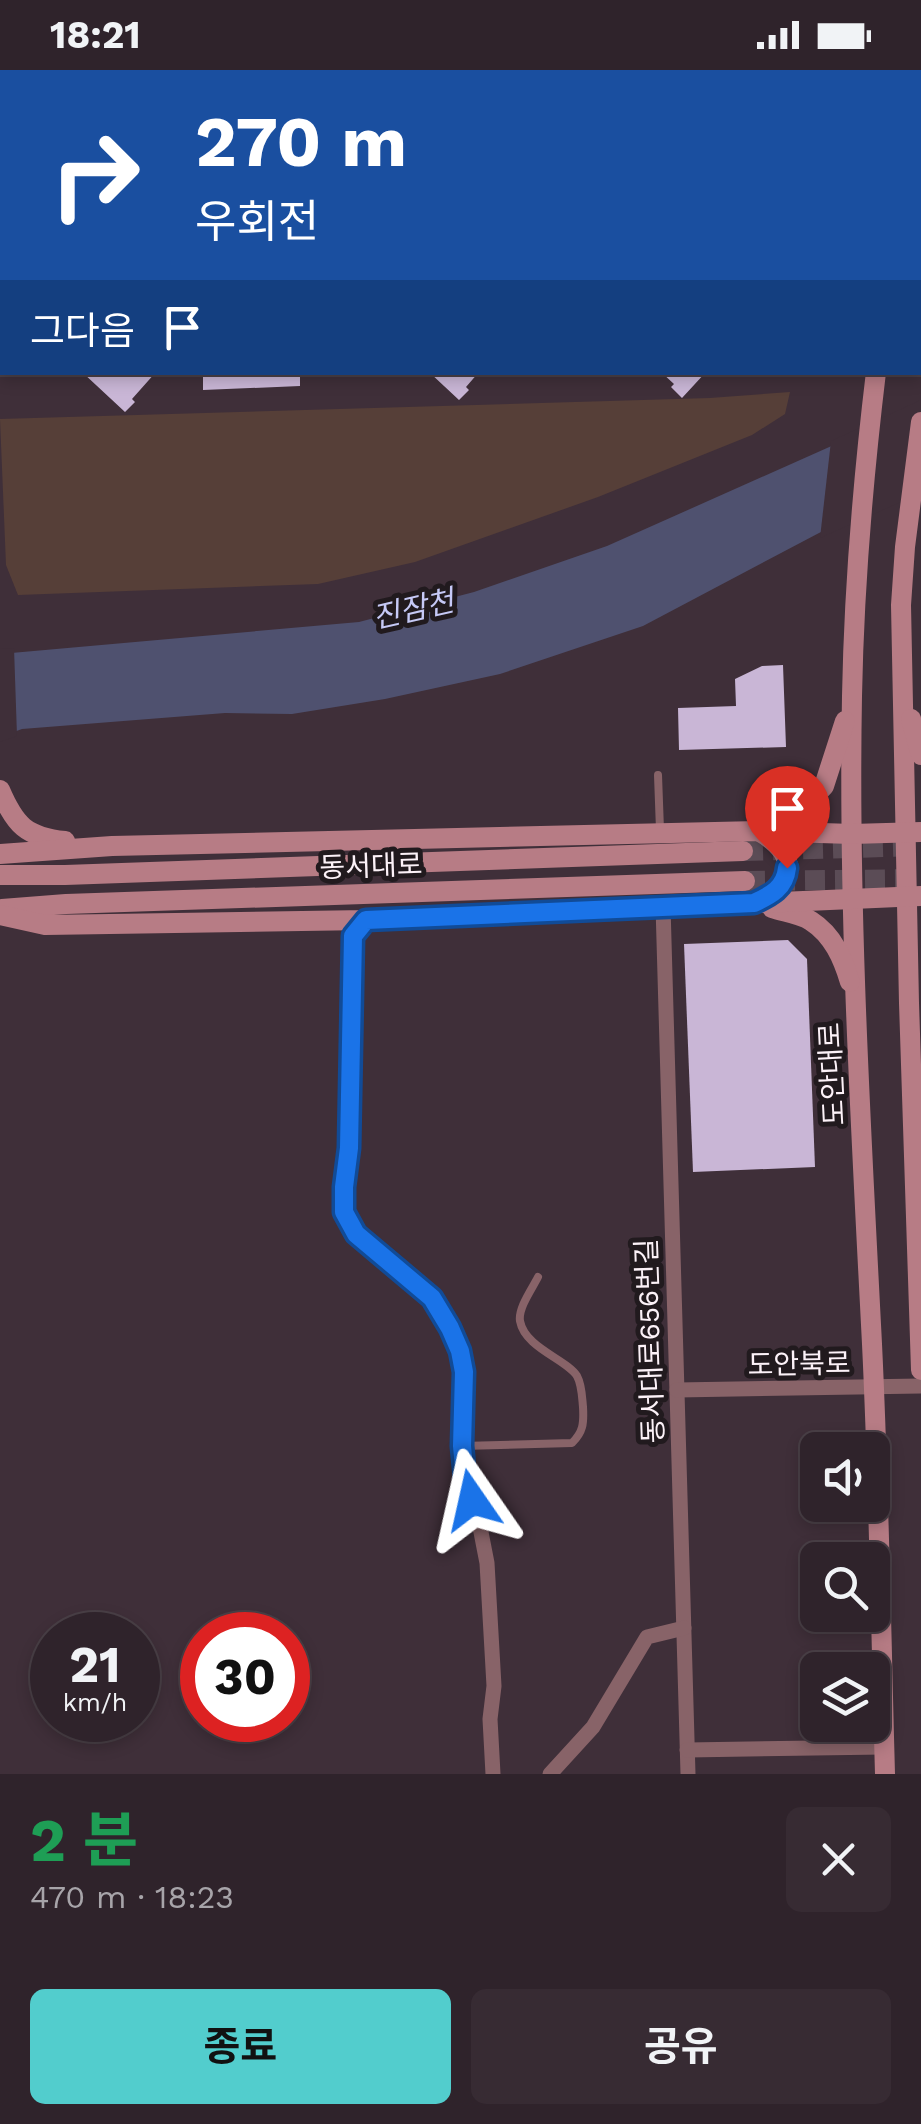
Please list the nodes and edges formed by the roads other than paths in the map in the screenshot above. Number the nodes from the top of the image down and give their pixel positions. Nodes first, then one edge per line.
1 (876, 375) edge
2 (921, 422) edge
3 (902, 684) junction
4 (852, 695) junction
5 (921, 755) edge
6 (658, 775) dead end
7 (0, 790) edge
8 (758, 831) junction
9 (914, 832) edge
10 (660, 834) junction
11 (852, 834) junction
12 (112, 846) junction
13 (742, 851) tunnel mouth
14 (0, 854) edge
15 (0, 875) edge
16 (745, 881) tunnel mouth
17 (914, 896) edge
18 (853, 898) junction
19 (754, 903) junction
20 (662, 906) junction
21 (0, 912) edge
22 (366, 920) junction
23 (921, 978) edge
24 (909, 1003) junction
25 (856, 1008) junction
26 (916, 1218) junction
27 (921, 1239) edge
28 (538, 1277) dead end
29 (921, 1370) edge
30 (921, 1386) edge
31 (874, 1388) junction
32 (677, 1390) junction
33 (462, 1446) junction
34 (684, 1628) junction
35 (884, 1746) junction
36 (687, 1750) junction
37 (493, 1774) edge
38 (550, 1774) edge
39 (688, 1774) edge
40 (885, 1774) edge

1 - 4 street, 도안대로
2 - 3 street
3 - 5 street
3 - 9 street
4 - 8 street
4 - 11 street, 도안대로
6 - 10 lane
7 - 12 street
8 - 10 street
8 - 11 street
8 - 19 street
9 - 11 street
9 - 17 street
10 - 12 street
11 - 18 street, 도안대로
12 - 14 street
13 - 15 street, 동서대로
16 - 21 street, 동서대로
17 - 18 street
17 - 24 street
18 - 19 street
18 - 25 street, 도안대로
19 - 20 street
19 - 25 street
20 - 22 street
20 - 32 street, 동서대로656번길
21 - 22 street
22 - 33 street
23 - 24 street
24 - 26 street
25 - 31 street, 도안대로
26 - 27 street
26 - 29 street
28 - 33 lane
30 - 31 street, 도안북로
31 - 32 street, 도안북로
31 - 35 street, 도안대로
32 - 34 street, 동서대로656번길
33 - 37 street
34 - 36 street, 동서대로656번길
34 - 38 street
35 - 36 street
35 - 40 street, 도안대로
36 - 39 street, 동서대로656번길

